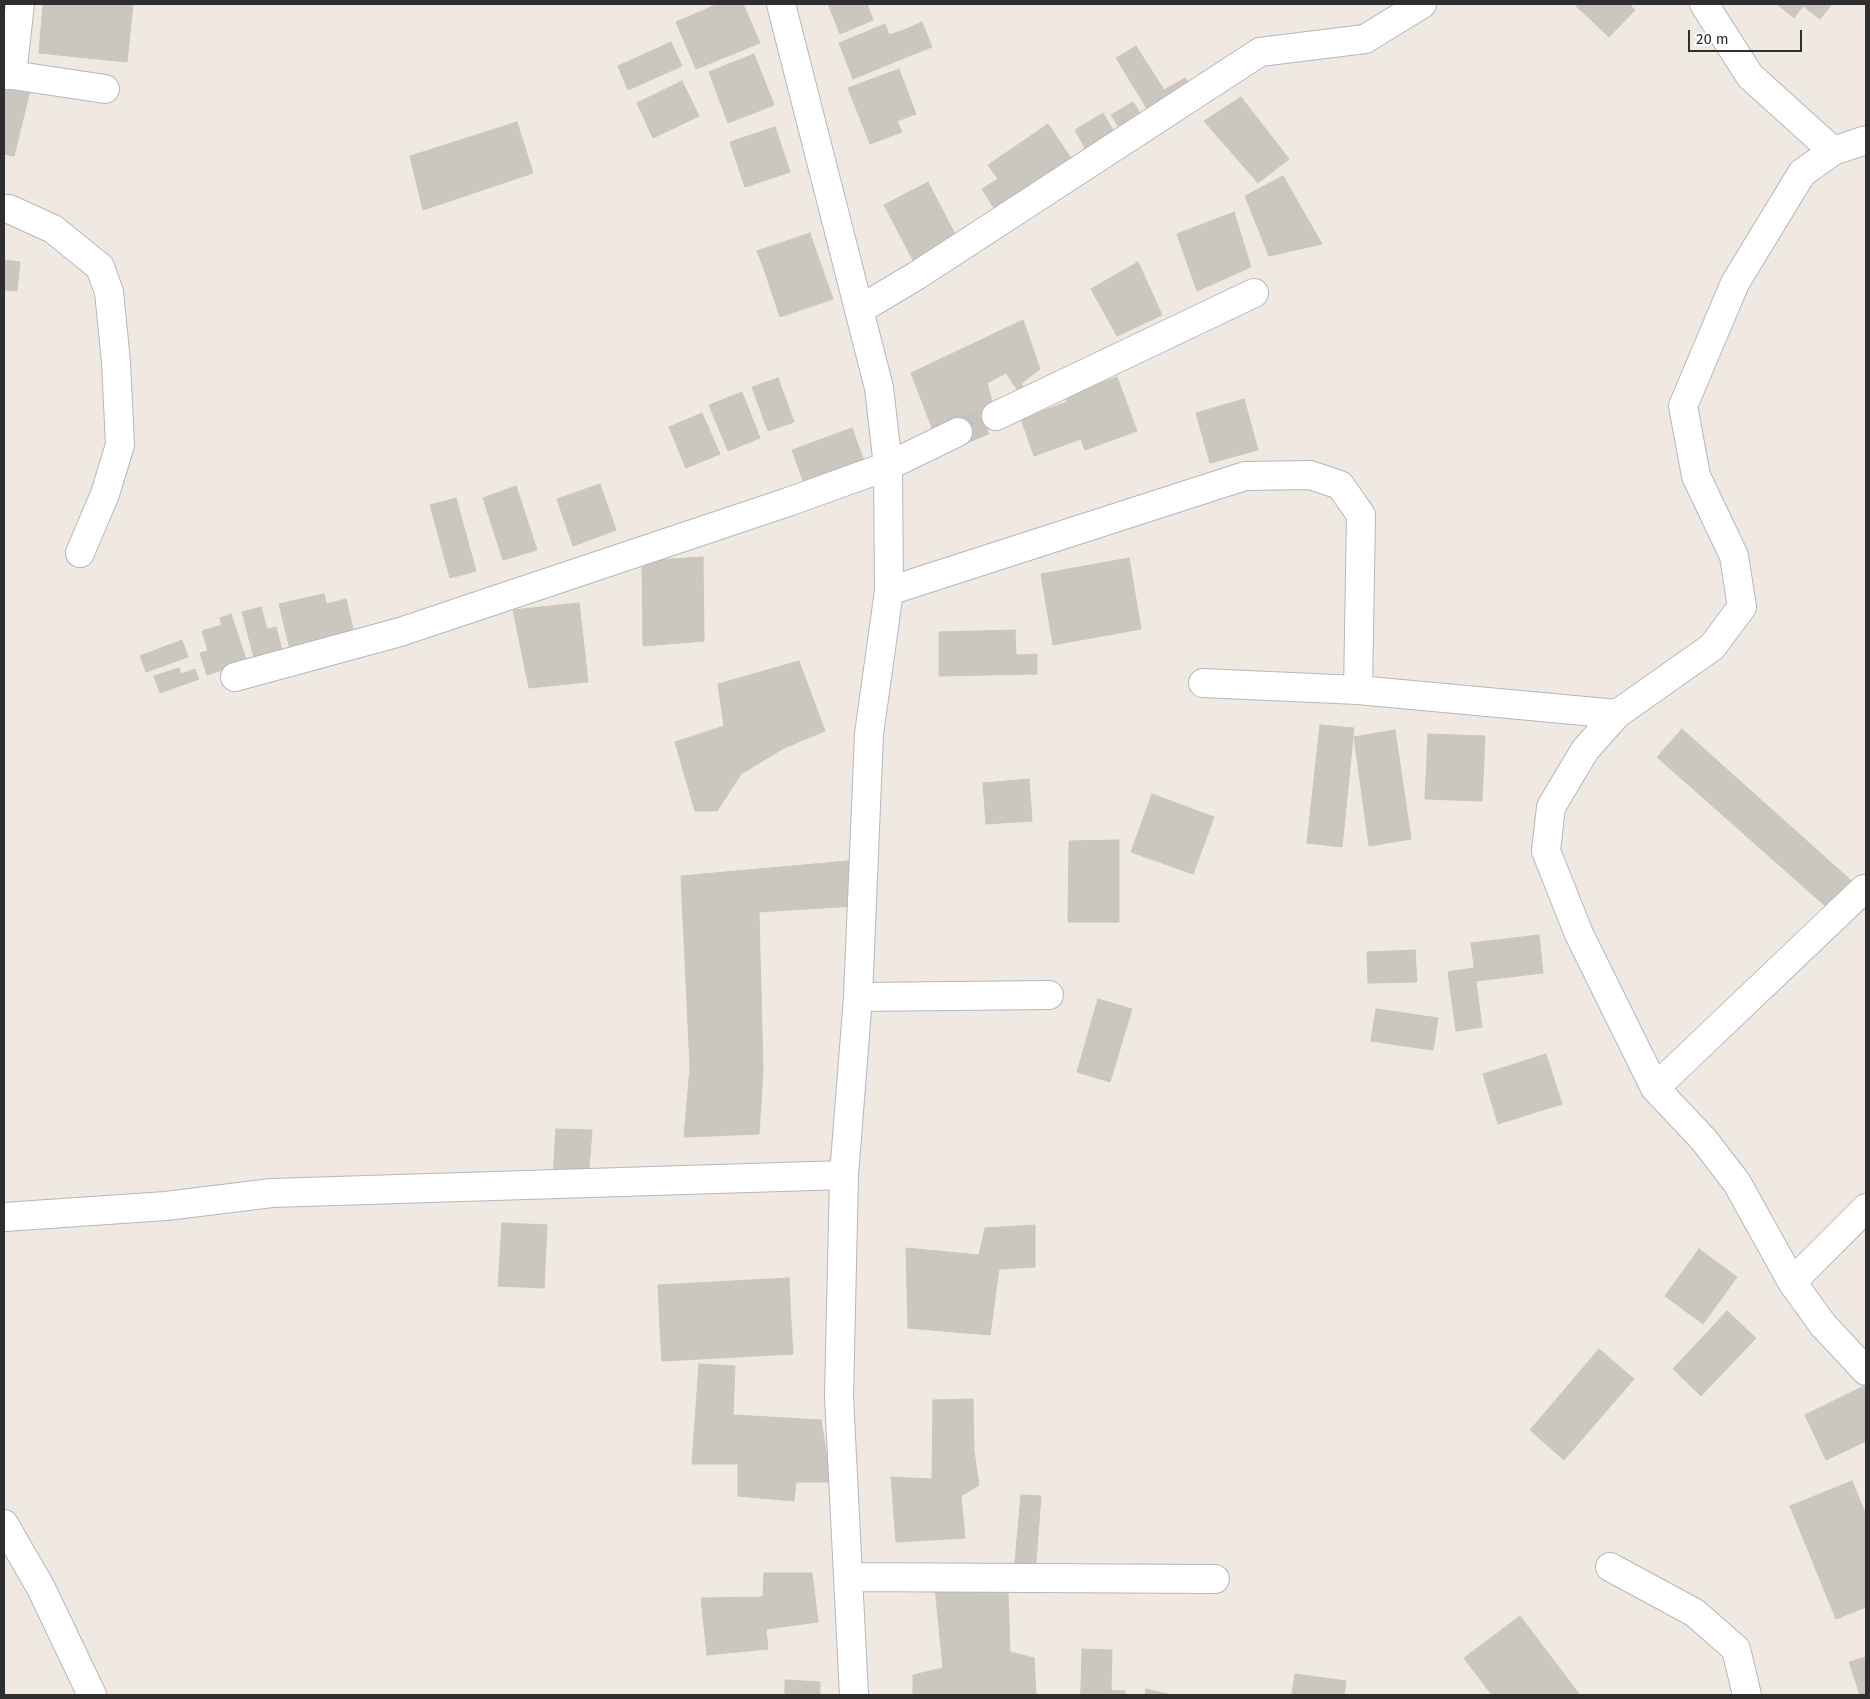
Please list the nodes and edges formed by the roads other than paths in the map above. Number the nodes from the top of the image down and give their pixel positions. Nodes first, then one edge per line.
1 (20, 4) edge
2 (781, 4) edge
3 (1422, 4) edge
4 (1704, 4) edge
5 (8, 75) edge
6 (106, 90) dead end
7 (1866, 140) edge
8 (1833, 151) junction
9 (4, 210) edge
10 (1254, 294) dead end
11 (860, 310) junction
12 (996, 416) tunnel mouth
13 (958, 432) tunnel mouth
14 (888, 466) junction
15 (80, 553) dead end
16 (889, 591) junction
17 (234, 677) dead end
18 (1203, 683) dead end
19 (1358, 690) junction
20 (1617, 714) junction
21 (1866, 890) edge
22 (1049, 995) dead end
23 (858, 997) junction
24 (1655, 1088) junction
25 (844, 1175) junction
26 (1866, 1208) edge
27 (4, 1217) edge
28 (1792, 1282) junction
29 (1866, 1371) edge
30 (4, 1524) edge
31 (1610, 1566) dead end
32 (848, 1577) junction
33 (1215, 1579) dead end
34 (92, 1695) edge
35 (854, 1695) edge
36 (1747, 1695) edge

1 - 5 street
2 - 11 street
3 - 11 street
4 - 8 street
5 - 6 street
7 - 8 street
8 - 20 street
9 - 15 street
10 - 12 street
11 - 14 street
13 - 14 street
14 - 16 street
14 - 17 street
16 - 19 street
16 - 23 street
18 - 19 street
19 - 20 street
20 - 24 street
21 - 24 street
22 - 23 street
23 - 25 street
24 - 28 street
25 - 27 street
25 - 32 street
26 - 28 street
28 - 29 street
30 - 34 street
31 - 36 street
32 - 33 street
32 - 35 street

